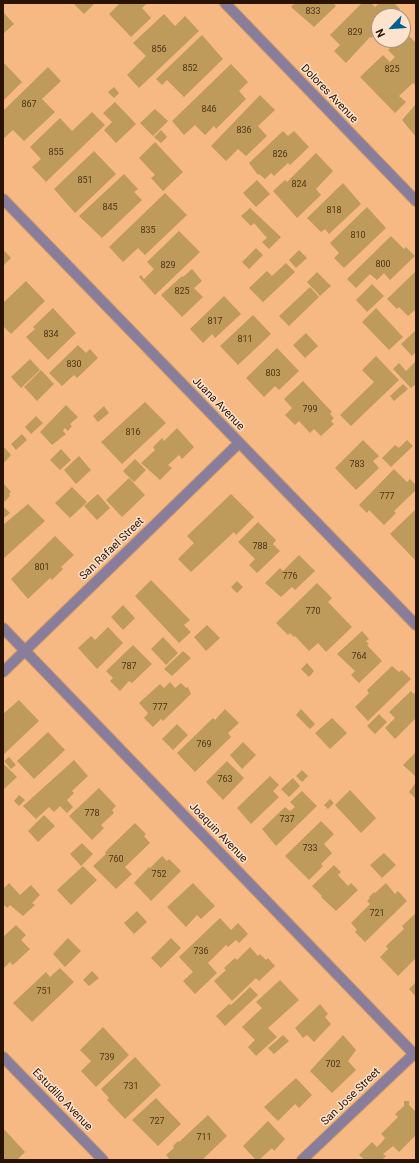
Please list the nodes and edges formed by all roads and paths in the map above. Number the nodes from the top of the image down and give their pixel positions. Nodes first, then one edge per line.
1 (225, 3) edge
2 (3, 199) edge
3 (416, 201) edge
4 (239, 443) junction
5 (416, 625) edge
6 (3, 628) edge
7 (25, 650) junction
8 (3, 672) edge
9 (415, 1054) edge
10 (3, 1057) edge
11 (103, 1160) edge
12 (302, 1160) edge

1 - 3 street, Dolores Avenue
2 - 4 street, Juana Avenue
4 - 5 street, Juana Avenue
4 - 7 street, San Rafael Street
6 - 7 street, Joaquin Avenue
7 - 8 street, San Rafael Street
7 - 9 street, Joaquin Avenue
9 - 12 street, San Jose Street
10 - 11 street, Estudillo Avenue

